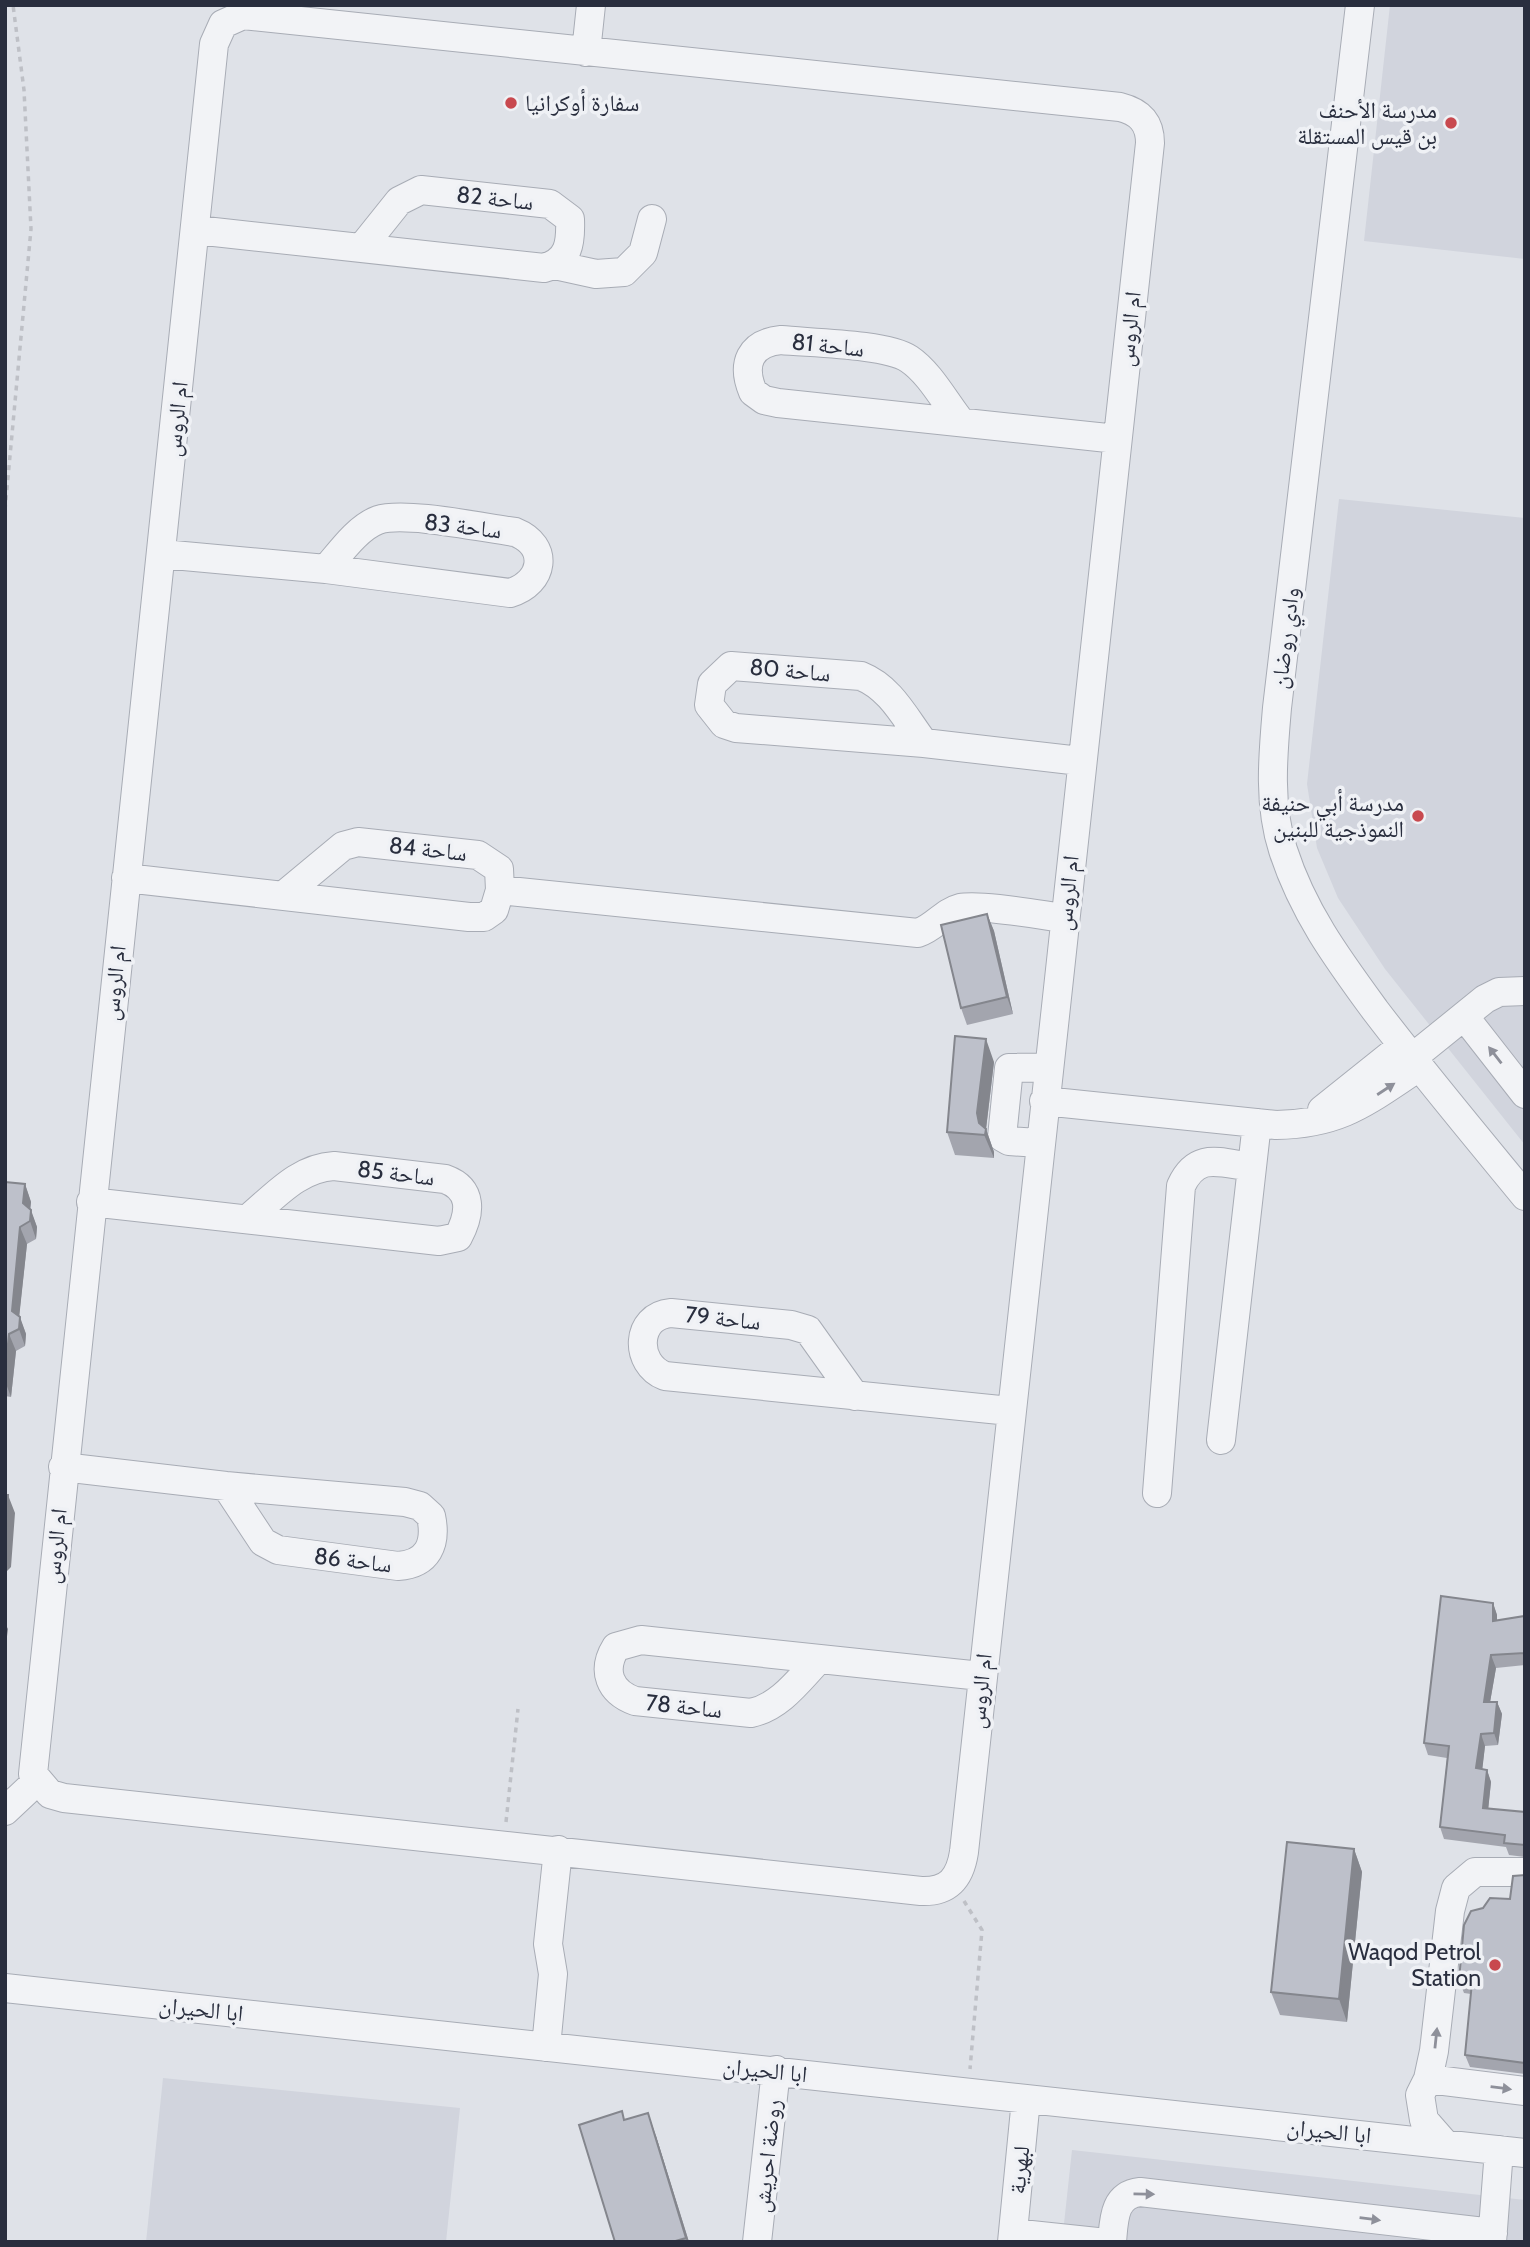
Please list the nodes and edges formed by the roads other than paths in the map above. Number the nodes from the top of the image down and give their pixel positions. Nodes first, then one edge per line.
1 (591, 5) edge
2 (1360, 5) edge
3 (586, 52) junction
4 (652, 219) dead end
5 (195, 230) junction
6 (363, 246) junction
7 (555, 265) junction
8 (961, 422) junction
9 (1117, 439) junction
10 (162, 555) junction
11 (326, 569) junction
12 (924, 743) junction
13 (1080, 761) junction
14 (126, 878) junction
15 (500, 890) junction
16 (284, 895) junction
17 (1064, 918) junction
18 (1525, 991) edge
19 (1464, 1016) junction
20 (1411, 1057) junction
21 (1048, 1067) junction
22 (1525, 1094) edge
23 (1044, 1101) junction
24 (1257, 1123) junction
25 (1039, 1143) junction
26 (1252, 1167) junction
27 (1525, 1196) edge
28 (91, 1202) junction
29 (250, 1217) junction
30 (855, 1396) junction
31 (1010, 1411) junction
32 (1221, 1440) dead end
33 (63, 1467) junction
34 (226, 1486) junction
35 (1157, 1493) dead end
36 (819, 1659) junction
37 (981, 1676) junction
38 (37, 1781) junction
39 (5, 1811) edge
40 (558, 1850) junction
41 (1525, 1872) edge
42 (5, 1988) edge
43 (537, 2046) junction
44 (776, 2070) junction
45 (1428, 2079) junction
46 (1525, 2091) edge
47 (1026, 2099) junction
48 (1445, 2144) junction
49 (1512, 2151) edge
50 (1492, 2237) edge
51 (1013, 2238) edge
52 (757, 2242) edge
53 (1097, 2242) edge
54 (1112, 2242) edge

1 - 3 street
2 - 20 street, وادي روضان
3 - 5 street, ام الروس
3 - 9 street, ام الروس
4 - 7 street
5 - 6 street
5 - 10 street, ام الروس
6 - 7 street
6 - 7 street, ساحة 82
8 - 8 street, ساحة 81
8 - 9 street, ساحة 81
9 - 13 street, ام الروس
10 - 11 street, ساحة 83
10 - 14 street, ام الروس
11 - 11 street, ساحة 83
12 - 12 street, ساحة 80
12 - 13 street, ساحة 80
13 - 17 street, ام الروس
14 - 16 street
14 - 28 street, ام الروس
15 - 16 street
15 - 16 street, ساحة 84
15 - 17 street
17 - 21 street, ام الروس
18 - 19 street
19 - 20 street
22 -> 19 street
20 - 24 street
20 - 27 street, وادي روضان
21 - 23 street, ام الروس
21 - 25 street
23 - 24 street
23 - 25 street, ام الروس
24 - 26 street
25 - 31 street, ام الروس
26 - 32 street
26 - 35 street
28 - 29 street, ساحة 85
28 - 33 street, ام الروس
29 - 29 street, ساحة 85
30 - 30 street, ساحة 79
30 - 31 street, ساحة 79
31 - 37 street, ام الروس
33 - 34 street, ساحة 86
33 - 38 street, ام الروس
34 - 34 street, ساحة 86
36 - 36 street, ساحة 78
36 - 37 street, ساحة 78
37 - 40 street, ام الروس
38 - 39 street
38 - 40 street
40 - 43 street
45 -> 41 street
42 - 43 street, ابا الحيران
43 - 44 street, ابا الحيران
44 - 47 street, ابا الحيران
44 - 52 street, روضة احريش
45 -> 46 street
45 - 48 street
47 - 48 street, ابا الحيران
47 - 51 street, لبهرية
48 - 49 street, ابا الحيران
49 - 50 street
54 -> 50 street
51 - 53 street

